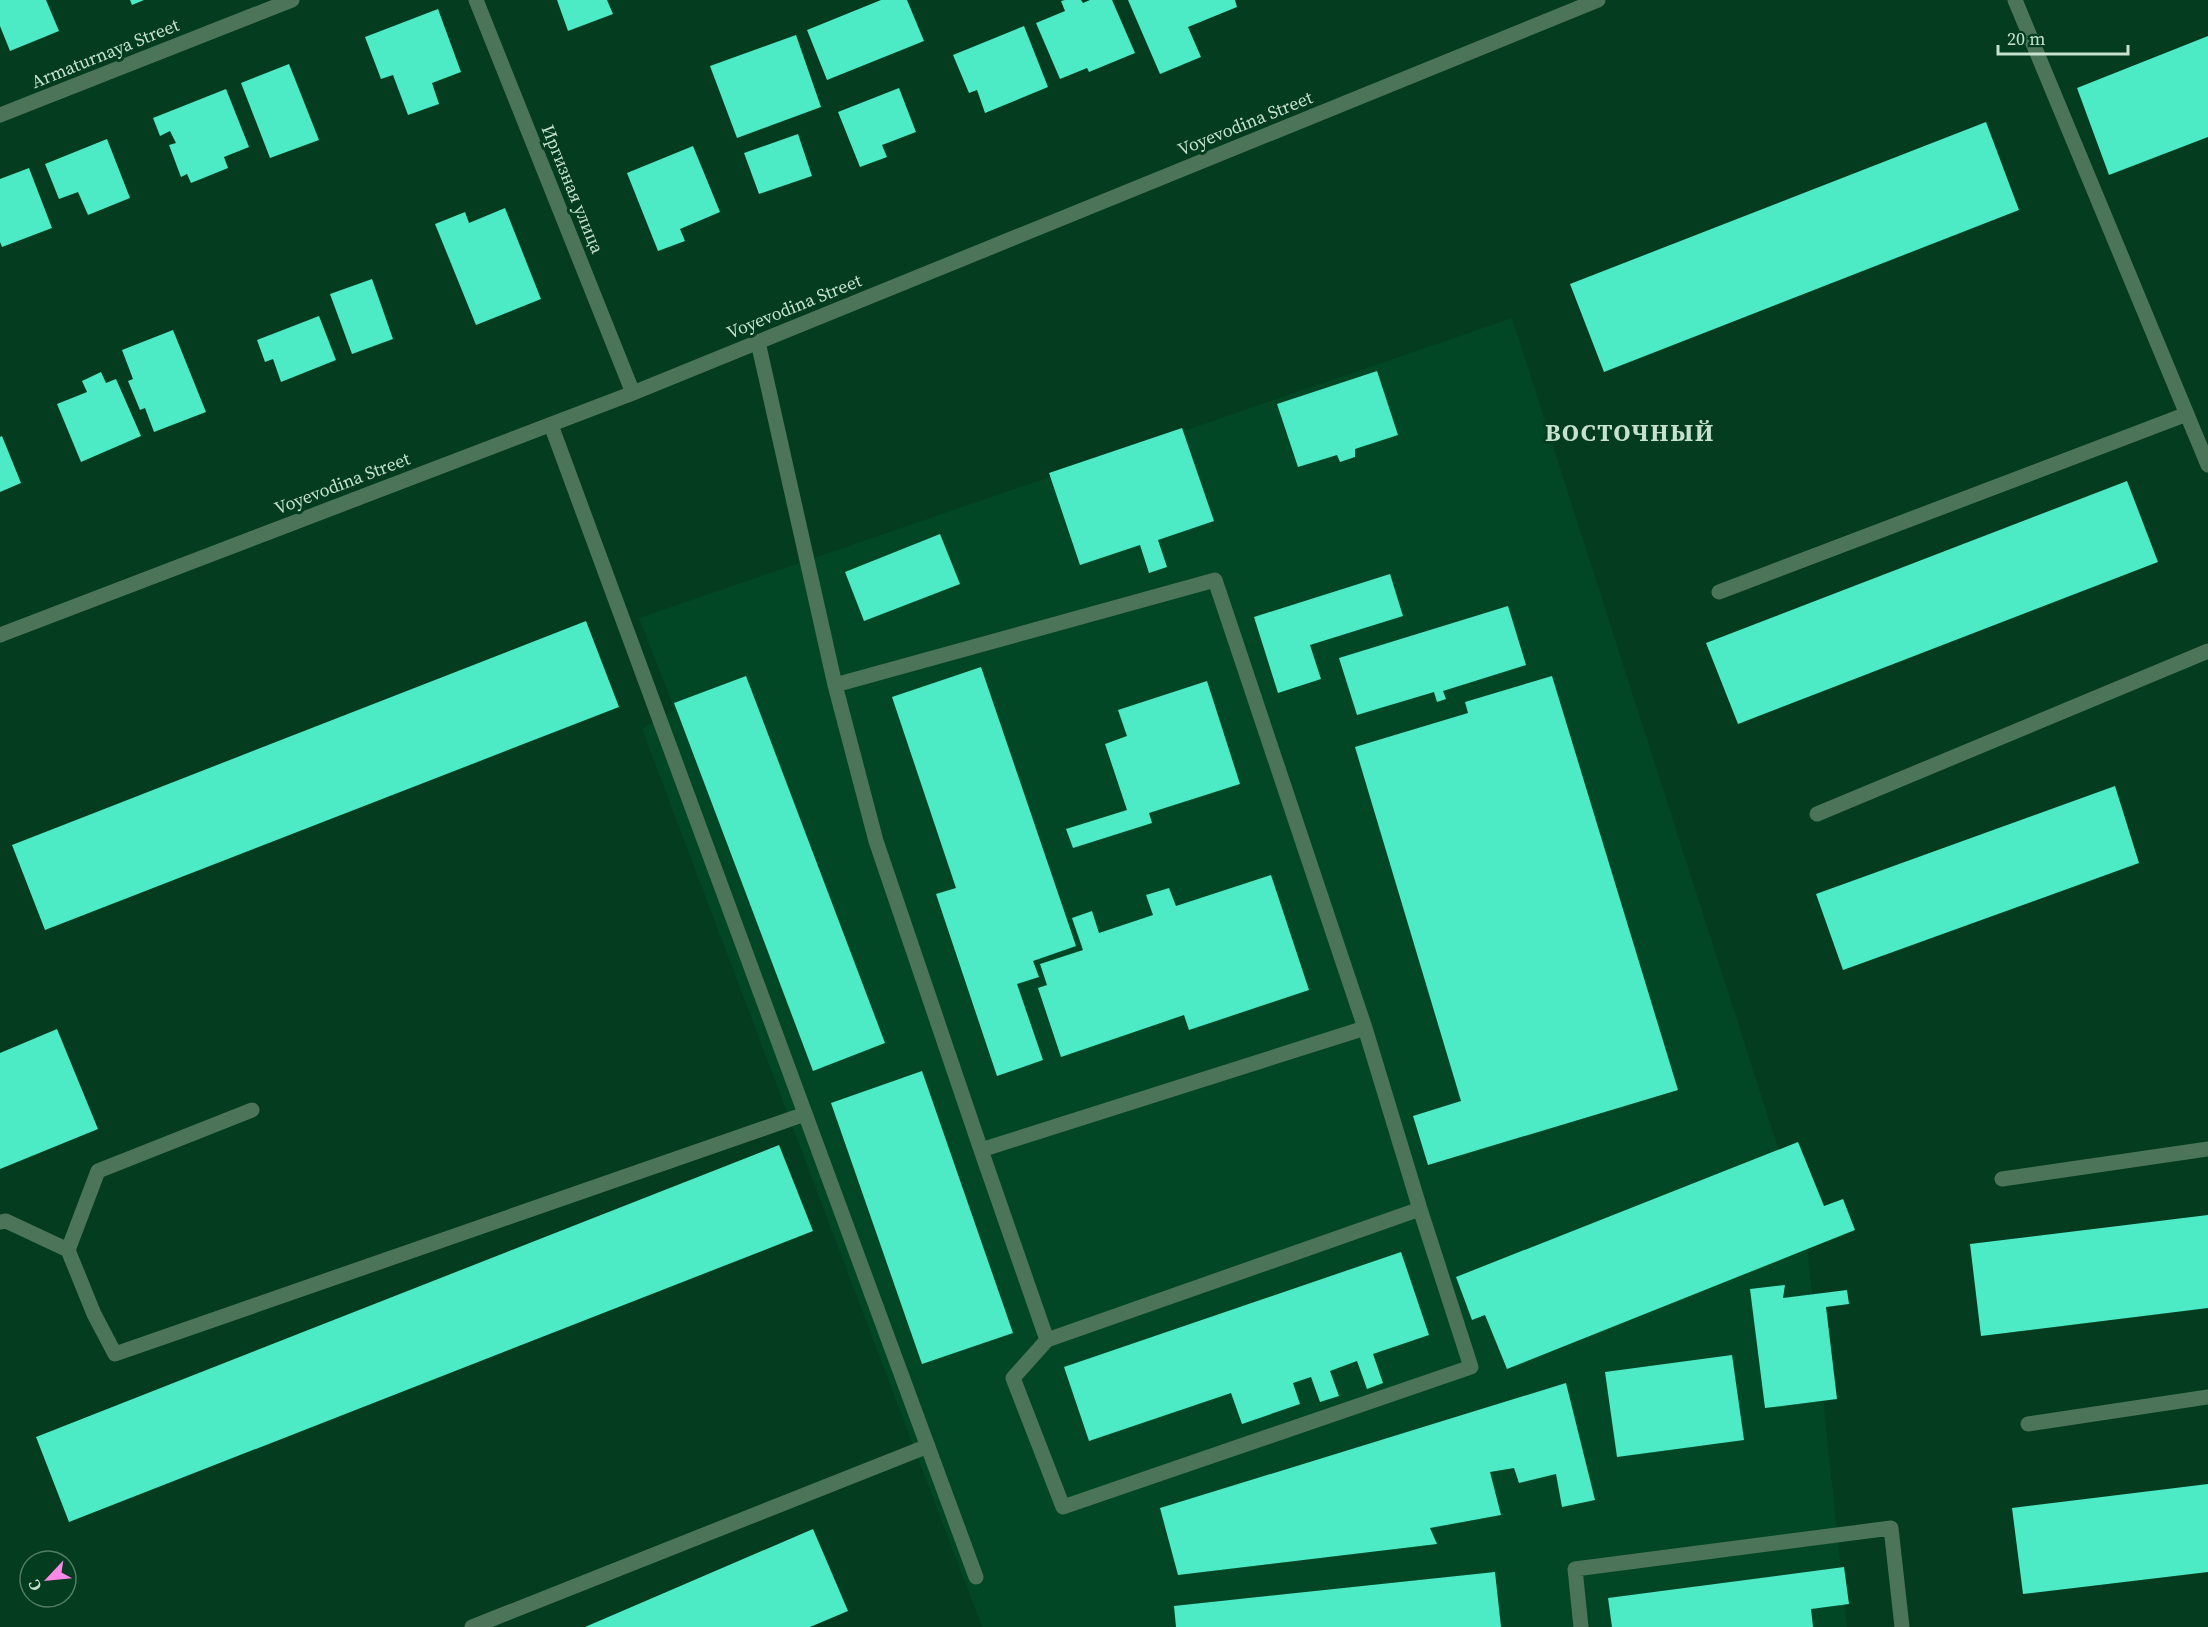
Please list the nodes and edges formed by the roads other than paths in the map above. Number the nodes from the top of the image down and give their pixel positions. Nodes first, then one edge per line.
1 (292, 0) edge
2 (476, 0) edge
3 (1598, 0) edge
4 (2015, 0) edge
5 (0, 115) edge
6 (758, 342) junction
7 (633, 393) junction
8 (2187, 414) junction
9 (551, 425) junction
10 (2208, 465) edge
11 (1719, 592) dead end
12 (0, 635) edge
13 (2208, 651) edge
14 (835, 685) junction
15 (1817, 814) dead end
16 (1365, 1028) junction
17 (252, 1110) dead end
18 (805, 1114) junction
19 (2208, 1149) edge
20 (981, 1150) junction
21 (2002, 1179) dead end
22 (1420, 1209) junction
23 (0, 1222) edge
24 (68, 1250) junction
25 (1047, 1340) junction
26 (2208, 1397) edge
27 (2028, 1424) dead end
28 (928, 1446) junction
29 (976, 1577) dead end
30 (472, 1627) edge
31 (1581, 1627) edge
32 (1902, 1627) edge

1 - 5 street, Armaturnaya Street
2 - 7 street, Иргизная улица
3 - 6 street, Voyevodina Street
4 - 8 street
6 - 7 street, Voyevodina Street
6 - 14 street
7 - 9 street, Voyevodina Street
8 - 10 street
8 - 11 street
9 - 12 street, Voyevodina Street
9 - 18 street
13 - 15 street
14 - 16 street
14 - 20 street
16 - 20 street
16 - 22 street
17 - 24 street
18 - 24 street
18 - 28 street
19 - 21 street
20 - 25 street
22 - 25 street
22 - 25 street
23 - 24 street
26 - 27 street
28 - 29 street
28 - 30 street
31 - 32 street

